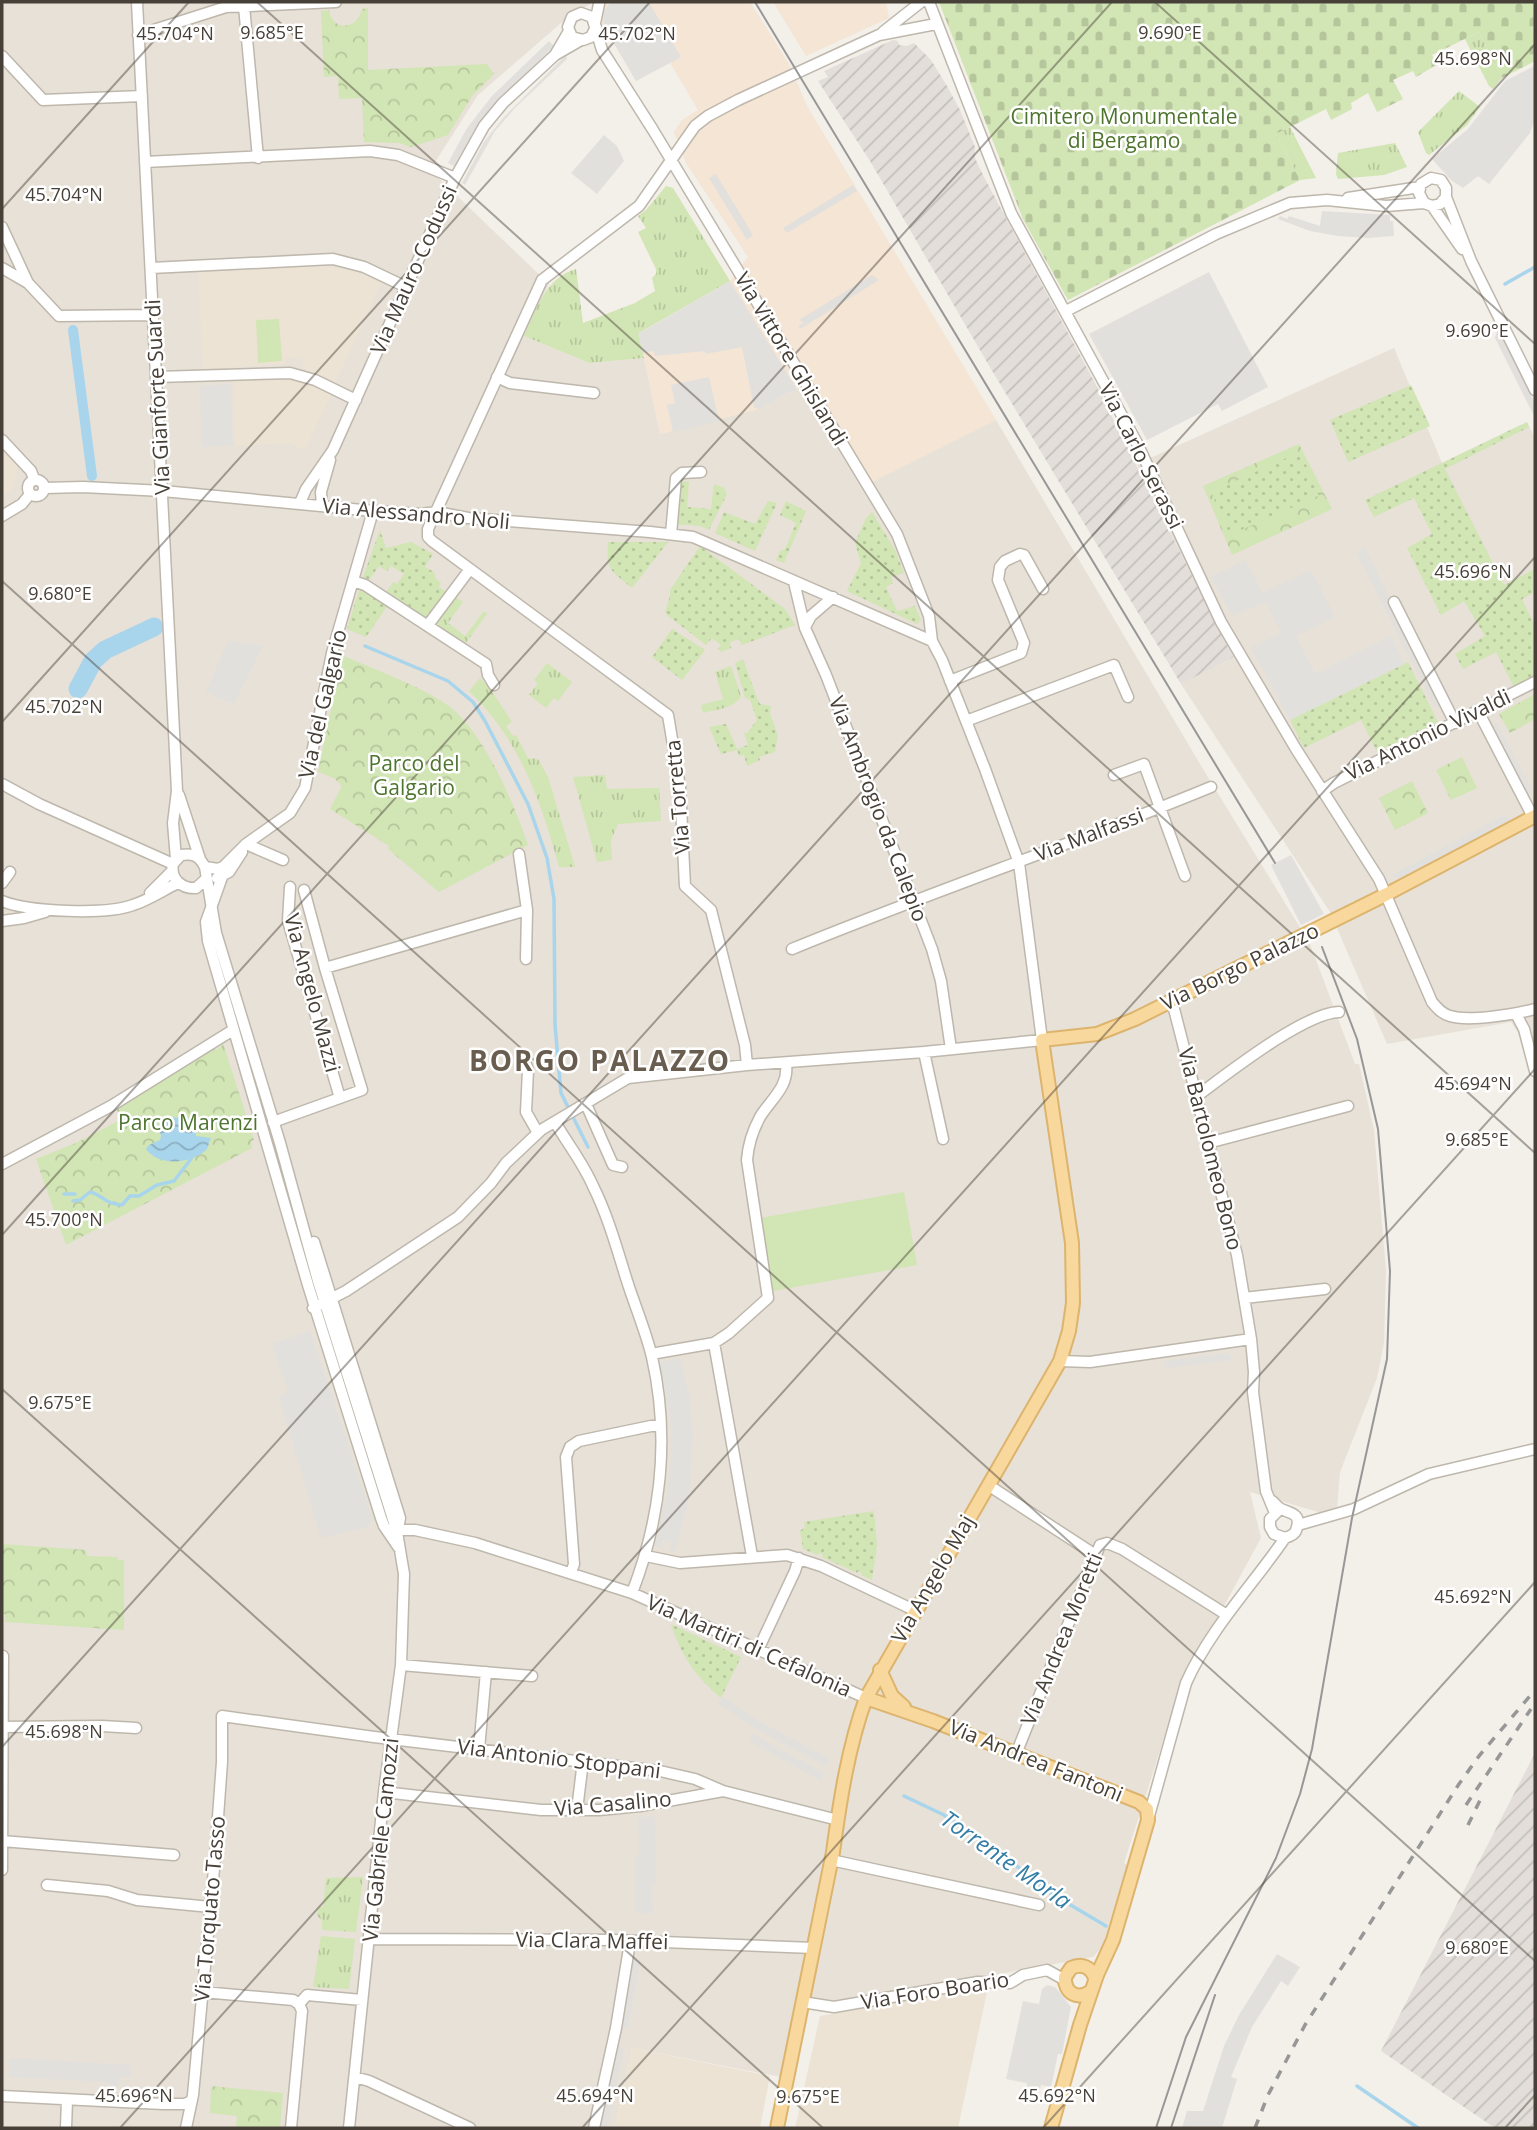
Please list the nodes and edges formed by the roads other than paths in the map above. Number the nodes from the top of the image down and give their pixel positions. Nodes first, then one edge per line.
1 (136, 2) edge
2 (314, 2) edge
3 (336, 2) edge
4 (571, 2) edge
5 (580, 2) edge
6 (921, 2) edge
7 (929, 2) edge
8 (599, 3) edge
9 (244, 6) junction
10 (585, 13) junction
11 (572, 17) junction
12 (936, 24) junction
13 (596, 25) junction
14 (569, 31) junction
15 (138, 35) junction
16 (879, 35) junction
17 (583, 40) junction
18 (602, 50) junction
19 (555, 55) junction
20 (2, 56) edge
21 (142, 96) junction
22 (257, 158) junction
23 (670, 160) junction
24 (145, 162) junction
25 (455, 177) junction
26 (1420, 187) junction
27 (1446, 197) junction
28 (1331, 200) junction
29 (1428, 205) junction
30 (2, 228) edge
31 (1471, 261) junction
32 (2, 268) edge
33 (151, 268) junction
34 (28, 283) junction
35 (406, 287) junction
36 (1066, 311) junction
37 (154, 315) junction
38 (157, 377) junction
39 (498, 377) junction
40 (1535, 390) edge
41 (594, 393) dead end
42 (356, 400) junction
43 (2, 440) edge
44 (333, 450) junction
45 (701, 472) dead end
46 (34, 479) junction
47 (44, 488) junction
48 (163, 491) junction
49 (30, 494) junction
50 (300, 503) junction
51 (322, 506) junction
52 (373, 511) junction
53 (437, 512) junction
54 (2, 516) edge
55 (671, 534) junction
56 (470, 569) junction
57 (354, 581) junction
58 (794, 582) junction
59 (1043, 589) dead end
60 (833, 597) junction
61 (1394, 602) dead end
62 (428, 625) junction
63 (805, 628) junction
64 (932, 641) junction
65 (950, 681) junction
66 (1535, 682) edge
67 (494, 685) dead end
68 (1128, 697) dead end
69 (1478, 711) junction
70 (966, 721) junction
71 (1455, 723) junction
72 (1114, 775) dead end
73 (2, 784) edge
74 (1211, 787) dead end
75 (1322, 790) junction
76 (177, 791) junction
77 (1160, 808) junction
78 (1534, 816) edge
79 (246, 844) junction
80 (519, 854) dead end
81 (283, 860) dead end
82 (203, 863) junction
83 (1019, 863) junction
84 (173, 865) junction
85 (10, 872) dead end
86 (1185, 876) dead end
87 (222, 877) junction
88 (206, 879) junction
89 (2, 883) edge
90 (178, 883) junction
91 (290, 887) dead end
92 (194, 888) junction
93 (304, 890) dead end
94 (1387, 894) junction
95 (914, 899) junction
96 (144, 900) junction
97 (2, 901) edge
98 (210, 906) junction
99 (527, 910) junction
100 (46, 911) junction
101 (2, 920) edge
102 (792, 949) dead end
103 (526, 959) dead end
104 (325, 968) junction
105 (1172, 1001) junction
106 (1535, 1009) edge
107 (1339, 1012) dead end
108 (1516, 1014) junction
109 (233, 1030) junction
110 (1042, 1040) junction
111 (951, 1049) junction
112 (924, 1052) junction
113 (786, 1064) junction
114 (526, 1065) dead end
115 (747, 1065) junction
116 (1535, 1071) edge
117 (1197, 1096) junction
118 (341, 1098) junction
119 (584, 1105) junction
120 (1348, 1106) dead end
121 (276, 1121) junction
122 (556, 1121) junction
123 (538, 1132) junction
124 (943, 1139) dead end
125 (1208, 1143) junction
126 (2, 1164) edge
127 (622, 1167) dead end
128 (317, 1282) junction
129 (1325, 1289) dead end
130 (1244, 1298) junction
131 (321, 1304) junction
132 (328, 1315) junction
133 (1251, 1339) junction
134 (714, 1343) junction
135 (651, 1354) junction
136 (1059, 1361) junction
137 (661, 1426) junction
138 (1535, 1449) edge
139 (988, 1485) junction
140 (376, 1498) junction
141 (1278, 1511) junction
142 (1298, 1525) junction
143 (384, 1526) junction
144 (397, 1532) junction
145 (1282, 1537) junction
146 (401, 1552) junction
147 (1094, 1554) junction
148 (646, 1556) junction
149 (751, 1556) junction
150 (799, 1558) junction
151 (571, 1573) junction
152 (632, 1593) junction
153 (916, 1611) junction
154 (1227, 1615) junction
155 (758, 1650) junction
156 (3, 1656) edge
157 (401, 1665) junction
158 (880, 1670) junction
159 (486, 1672) junction
160 (533, 1675) dead end
161 (866, 1698) junction
162 (916, 1715) junction
163 (222, 1716) joint
164 (3, 1727) edge
165 (135, 1728) dead end
166 (393, 1738) junction
167 (479, 1749) junction
168 (1016, 1754) junction
169 (583, 1761) junction
170 (723, 1791) junction
171 (1155, 1792) junction
172 (384, 1793) junction
173 (1141, 1803) junction
174 (577, 1810) junction
175 (1149, 1816) junction
176 (838, 1820) junction
177 (2, 1841) edge
178 (174, 1855) dead end
179 (831, 1860) junction
180 (2, 1870) edge
181 (47, 1885) dead end
182 (1039, 1905) dead end
183 (211, 1907) junction
184 (370, 1939) junction
185 (630, 1942) junction
186 (813, 1948) junction
187 (1096, 1978) junction
188 (1065, 1980) junction
189 (203, 1992) junction
190 (1091, 1992) junction
191 (362, 2000) junction
192 (802, 2002) junction
193 (299, 2004) junction
194 (355, 2077) junction
195 (2, 2096) edge
196 (67, 2100) junction
197 (191, 2101) junction
198 (66, 2128) edge
199 (186, 2128) edge
200 (291, 2128) edge
201 (349, 2128) edge
202 (470, 2128) edge
203 (594, 2128) edge
204 (777, 2128) edge
205 (1051, 2128) edge

1 - 15 street, Via Gianforte Suardi
2 - 3 street
2 - 9 street
4 - 11 street
5 - 10 street
6 - 16 street
7 - 12 street, Via Carlo Serassi
8 - 10 street
8 - 13 street
9 - 15 street
9 - 22 street
10 - 11 street
10 - 13 street
11 - 14 street
12 - 16 street
12 - 36 street, Via Carlo Serassi
13 - 17 street
13 - 18 street, Via Vittore Ghislandi
14 - 17 street
14 - 19 street, Via Mauro Codussi
15 - 21 street, Via Gianforte Suardi
16 - 23 street
17 - 18 street, Via Vittore Ghislandi
17 - 19 street, Via Mauro Codussi
18 - 23 street, Via Vittore Ghislandi
19 - 25 street, Via Mauro Codussi
20 - 21 street
21 - 24 street, Via Gianforte Suardi
22 - 24 street
22 - 25 street
23 - 39 street
23 - 64 street, Via Vittore Ghislandi
24 - 33 street, Via Gianforte Suardi
25 - 35 street, Via Mauro Codussi
26 - 27 street
26 - 28 street
26 - 29 street
27 - 29 street
27 - 31 street
28 - 29 street
28 - 36 street
29 - 31 street
30 - 34 street
31 - 40 street
32 - 34 street
33 - 35 street
33 - 37 street, Via Gianforte Suardi
34 - 37 street
35 - 42 street, Via Mauro Codussi
36 - 75 street, Via Carlo Serassi
37 - 38 street, Via Gianforte Suardi
38 - 42 street
38 - 48 street, Via Gianforte Suardi
39 - 41 street
39 - 53 street
42 - 44 street, Via Mauro Codussi
43 - 46 street
44 - 50 street, Via Mauro Codussi
44 - 51 street
45 - 55 street
46 - 47 street
46 - 49 street
47 - 48 street, Via Alessandro Noli
47 - 49 street
48 - 50 street, Via Alessandro Noli
48 - 76 street, Via Gianforte Suardi
49 - 54 street
50 - 51 street, Via Alessandro Noli
51 - 52 street, Via Alessandro Noli
52 - 53 street, Via Alessandro Noli
52 - 57 street, Via del Galgario
53 - 55 street, Via Alessandro Noli
53 - 56 street, Via Torretta
55 - 58 street, Via Alessandro Noli
56 - 62 street
56 - 115 street, Via Torretta
57 - 62 street
57 - 79 street, Via del Galgario
58 - 60 street, Via Alessandro Noli
58 - 63 street, Via Ambrogio da Calepio
59 - 65 street
60 - 63 street
60 - 64 street, Via Alessandro Noli
61 - 71 street
62 - 67 street
63 - 95 street, Via Ambrogio da Calepio
64 - 65 street, Via Vittore Ghislandi
65 - 70 street, Via Vittore Ghislandi
66 - 69 street, Via Antonio Vivaldi
68 - 70 street
69 - 71 street, Via Antonio Vivaldi
69 - 78 street
70 - 83 street, Via Vittore Ghislandi
71 - 75 street, Via Antonio Vivaldi
72 - 77 street, Via Malfassi
73 - 84 street
74 - 77 street, Via Malfassi
75 - 94 street, Via Carlo Serassi
76 - 82 street, Via Gianforte Suardi
76 - 84 street, Via Gianforte Suardi
77 - 83 street, Via Malfassi
77 - 86 street, Via Malfassi
78 - 94 main road, Via Borgo Palazzo
79 - 81 street
79 - 82 street, Via del Galgario
79 - 87 street, Via del Galgario
80 - 99 street
82 - 84 street
82 - 88 street
83 - 95 street, Via Malfassi
83 - 110 street, Via Vittore Ghislandi
84 - 90 street
84 - 96 street
85 - 89 street
87 - 88 street
87 - 98 street, Via del Galgario
88 - 92 street
88 - 98 street
90 - 92 street
90 - 96 street
91 - 118 street, Via Angelo Mazzi
92 - 98 street
93 - 104 street, Via Angelo Mazzi
94 - 105 main road, Via Borgo Palazzo
94 - 108 street, Via Carlo Serassi
95 - 102 street, Via Malfassi
95 - 111 street, Via Ambrogio da Calepio
96 - 100 street
97 - 100 street
98 - 109 street
98 - 121 street
99 - 103 street
99 - 104 street, Via Angelo Mazzi
100 - 101 street
104 - 118 street, Via Angelo Mazzi
105 - 110 main road, Via Borgo Palazzo
105 - 117 street, Via Bartolomeo Bono
106 - 108 street
107 - 117 street
108 - 116 street
109 - 126 street
109 - 128 street
110 - 111 street, Via Borgo Palazzo
110 - 136 main road, Via Angelo Maj
111 - 112 street, Via Borgo Palazzo
112 - 113 street, Via Borgo Palazzo
112 - 124 street
113 - 115 street, Via Borgo Palazzo
113 - 134 street
114 - 123 street
115 - 119 street, Via Borgo Palazzo
117 - 125 street, Via Bartolomeo Bono
118 - 121 street, Via Angelo Mazzi
119 - 122 street, Via Borgo Palazzo
119 - 127 street
120 - 125 street
121 - 128 street
122 - 123 street, Via Borgo Palazzo
122 - 135 street
123 - 131 street, Via Borgo Palazzo
125 - 130 street, Via Bartolomeo Bono
128 - 131 street
128 - 131 street
129 - 130 street
130 - 133 street, Via Bartolomeo Bono
131 - 132 street
131 - 132 street
132 - 140 street, Via Gabriele Camozzi
132 - 144 street, Via Gabriele Camozzi
133 - 136 street
133 - 141 street, Via Bartolomeo Bono
134 - 135 street
134 - 149 street
135 - 137 street
136 - 139 main road, Via Angelo Maj
137 - 148 street
137 - 151 street
138 - 142 street
139 - 147 street
139 - 153 main road, Via Angelo Maj
140 - 143 street, Via Gabriele Camozzi
140 - 144 street, Via Gabriele Camozzi
141 - 142 street, Via Bartolomeo Bono
141 - 145 street, Via Bartolomeo Bono
142 - 145 street
143 - 144 street
143 - 146 street, Via Gabriele Camozzi
144 - 146 street, Via Gabriele Camozzi
144 - 151 street, Via Martiri di Cefalonia
145 - 154 street
146 - 157 street, Via Gabriele Camozzi
147 - 154 street, Via Andrea Moretti
147 - 168 street, Via Andrea Moretti
148 - 149 street
148 - 152 street
149 - 150 street
150 - 153 street
150 - 155 street
151 - 152 street, Via Martiri di Cefalonia
152 - 155 street, Via Martiri di Cefalonia
153 - 158 main road, Via Angelo Maj
154 - 171 street
155 - 161 street, Via Martiri di Cefalonia
156 - 164 street
157 - 159 street
157 - 166 street, Via Gabriele Camozzi
158 - 161 main road, Via Angelo Maj
158 - 162 main road, Via Andrea Fantoni
159 - 160 street
159 - 167 street
161 - 162 main road, Via Andrea Fantoni
161 - 176 main road, Via Angelo Maj
162 - 168 main road, Via Andrea Fantoni
163 - 166 street, Via Antonio Stoppani
163 - 183 street, Via Torquato Tasso
164 - 165 street
164 - 177 street
166 - 167 street, Via Antonio Stoppani
166 - 172 street, Via Gabriele Camozzi
167 - 169 street, Via Antonio Stoppani
168 - 173 main road, Via Andrea Fantoni
169 - 170 street, Via Antonio Stoppani
169 - 174 street
170 - 174 street, Via Casalino
170 - 176 street, Via Casalino
171 - 173 street
171 - 175 street
172 - 174 street, Via Casalino
172 - 184 street, Via Gabriele Camozzi
173 - 175 main road, Via Andrea Fantoni
175 - 187 main road
176 - 179 main road, Via Angelo Maj
177 - 178 street
177 - 180 street
179 - 182 street
179 - 186 main road, Via Angelo Maj
181 - 183 street
183 - 189 street, Via Torquato Tasso
184 - 185 street, Via Clara Maffei
184 - 191 street, Via Gabriele Camozzi
185 - 186 street, Via Clara Maffei
185 - 203 street
186 - 192 main road, Via Angelo Maj
187 - 188 main road
187 - 190 main road
188 - 190 main road, Via Foro Boario
188 - 192 street, Via Foro Boario
189 - 193 street
189 - 197 street, Via Torquato Tasso
190 - 205 main road
191 - 193 street
191 - 194 street, Via Gabriele Camozzi
192 - 204 main road, Via Angelo Maj
193 - 200 street
194 - 201 street, Via Gabriele Camozzi
194 - 202 street
195 - 196 street
196 - 197 street
196 - 198 street
197 - 199 street, Via Torquato Tasso

